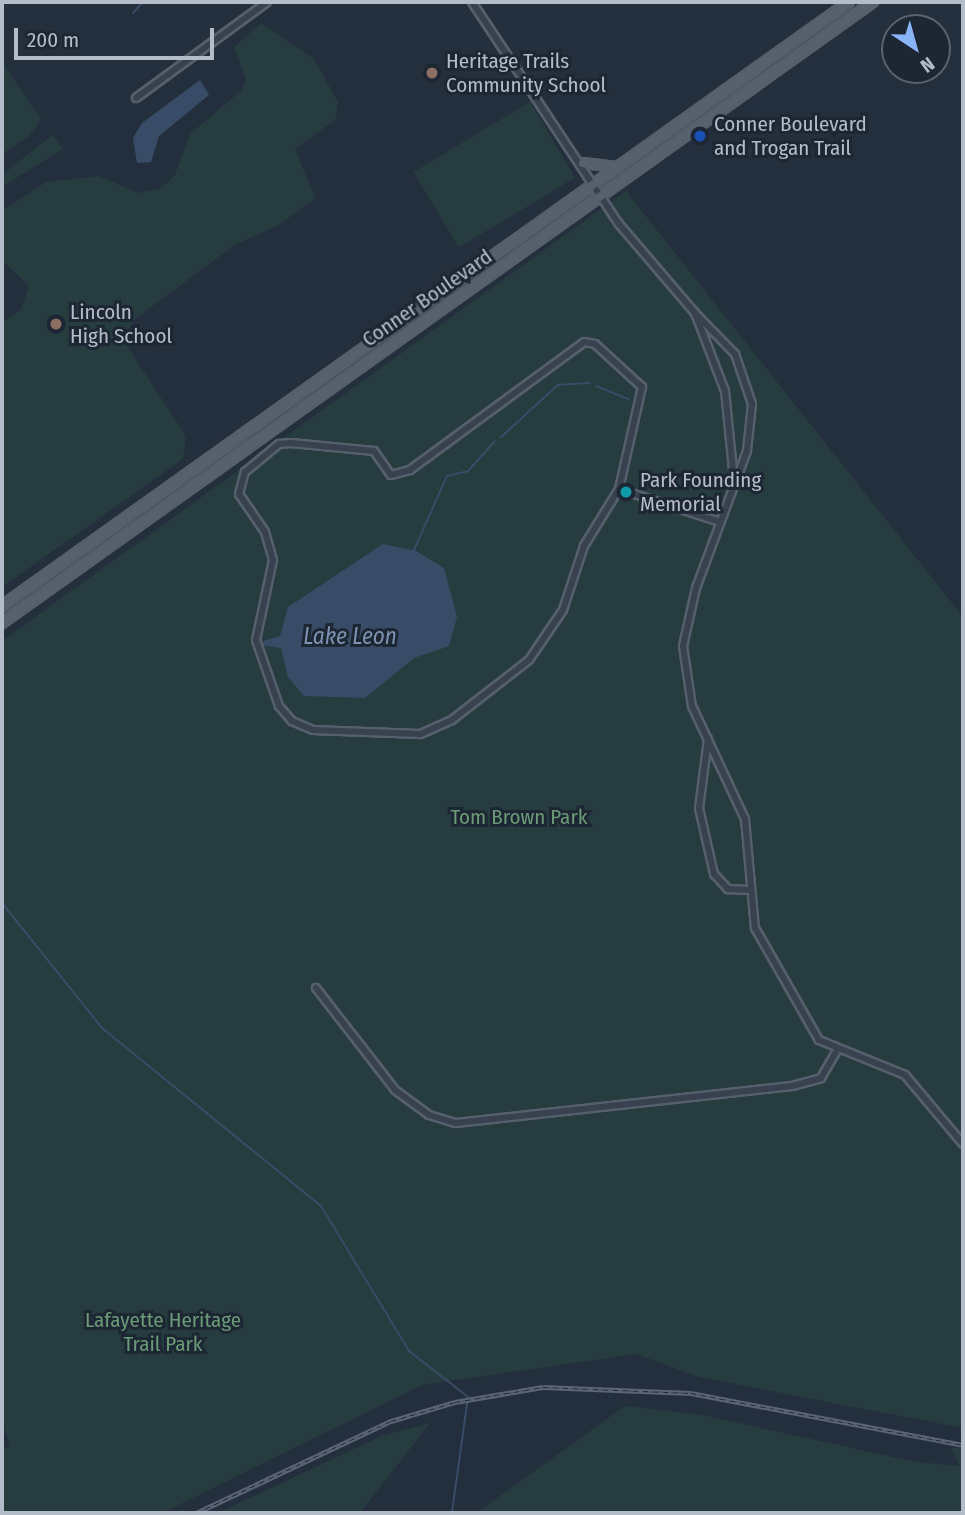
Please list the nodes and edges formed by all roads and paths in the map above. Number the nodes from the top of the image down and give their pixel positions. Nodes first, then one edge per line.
1 (267, 2) edge
2 (472, 2) edge
3 (849, 2) edge
4 (873, 2) edge
5 (136, 98) dead end
6 (583, 163) junction
7 (618, 167) junction
8 (595, 183) junction
9 (602, 196) junction
10 (694, 312) junction
11 (341, 365) junction
12 (349, 375) junction
13 (734, 482) junction
14 (619, 489) junction
15 (720, 522) junction
16 (2, 606) edge
17 (2, 622) edge
18 (709, 739) junction
19 (749, 890) junction
20 (316, 988) dead end
21 (836, 1052) junction
22 (963, 1144) edge

1 - 5 street
2 - 6 street
3 - 7 main road, Conner Boulevard
4 - 9 main road, Conner Boulevard
6 - 7 main road
6 - 8 street
7 - 8 main road, Conner Boulevard
8 - 9 street
8 - 11 main road, Conner Boulevard
9 - 10 street
9 - 12 main road, Conner Boulevard
10 - 13 street
10 - 13 street
11 - 12 main road
11 - 16 main road, Conner Boulevard
12 - 17 main road, Conner Boulevard
13 - 15 street
14 - 14 street
14 - 15 street
15 - 18 street
18 - 19 street
18 - 19 street
19 - 21 street
20 - 21 street
21 - 22 street

